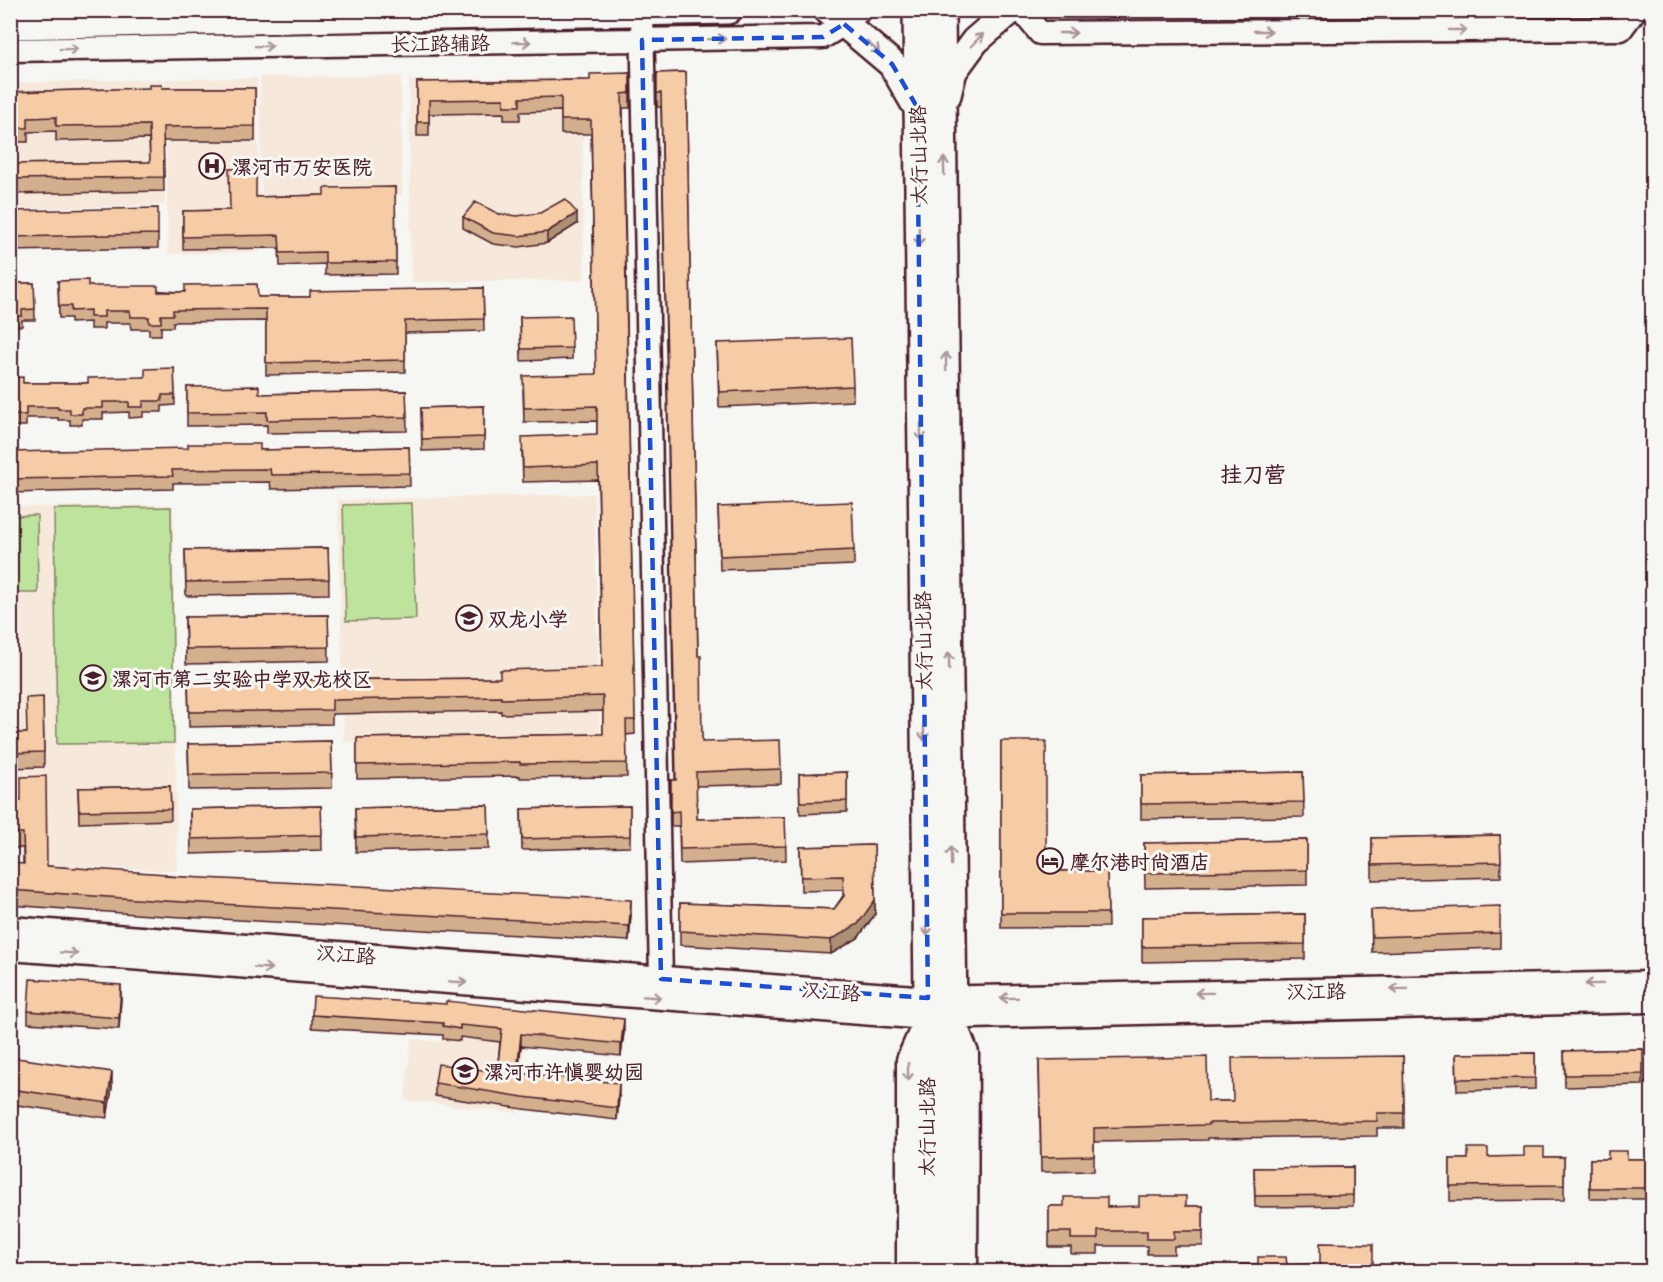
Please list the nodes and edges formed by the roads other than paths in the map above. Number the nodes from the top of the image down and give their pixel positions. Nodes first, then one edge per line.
1 (728, 10) edge
2 (917, 10) edge
3 (941, 10) edge
4 (1011, 10) edge
5 (1021, 10) edge
6 (1635, 10) edge
7 (642, 13) junction
8 (844, 15) edge
9 (10, 25) edge
10 (642, 40) junction
11 (10, 50) edge
12 (930, 109) junction
13 (10, 928) edge
14 (10, 949) edge
15 (661, 979) junction
16 (1653, 983) edge
17 (1653, 1001) edge
18 (940, 1008) junction
19 (908, 1272) edge
20 (926, 1272) edge
21 (952, 1272) edge
22 (966, 1272) edge

1 - 7 main road
2 - 12 main road, 太行山北路
3 - 12 main road, 太行山北路
12 -> 4 main road
5 -> 6 street
7 - 9 main road
7 - 10 street
10 -> 8 street, 长江路辅路
8 -> 12 main road
11 -> 10 street, 长江路辅路
10 - 15 street
12 - 18 main road, 太行山北路
13 - 15 street, 汉江路
14 -> 18 street, 汉江路
15 - 18 street, 汉江路
16 -> 18 street, 汉江路
17 - 18 street, 汉江路
18 -> 19 street
18 - 20 main road, 太行山北路
18 - 21 main road, 太行山北路
18 - 22 street

